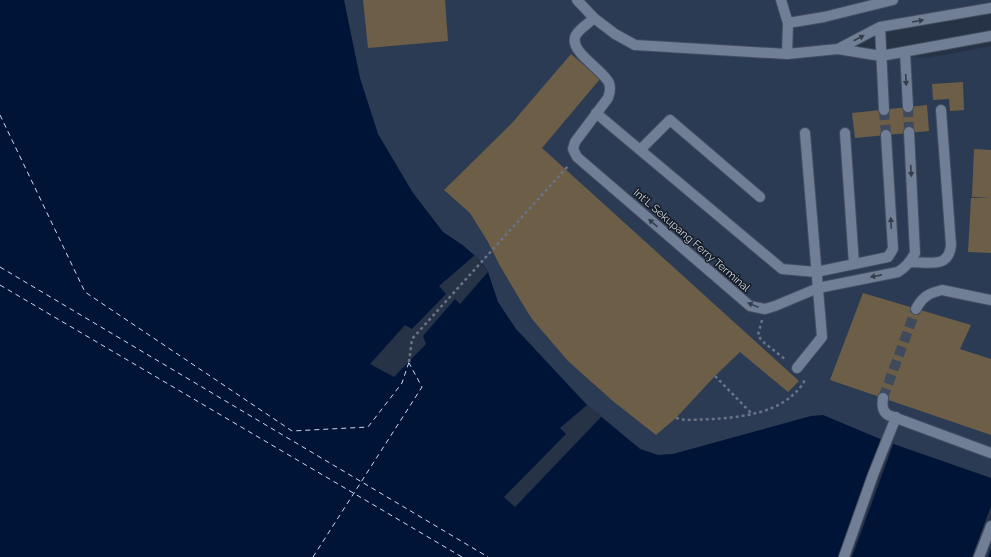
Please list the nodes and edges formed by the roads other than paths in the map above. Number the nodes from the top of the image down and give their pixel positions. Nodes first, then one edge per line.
1 (578, 0) edge
2 (781, 0) edge
3 (893, 0) edge
4 (991, 8) edge
5 (594, 18) junction
6 (788, 23) junction
7 (880, 27) junction
8 (991, 36) edge
9 (838, 49) junction
10 (905, 52) junction
11 (787, 54) junction
12 (881, 56) junction
13 (908, 107) tunnel mouth
14 (884, 110) tunnel mouth
15 (941, 110) dead end
16 (596, 113) junction
17 (909, 132) tunnel mouth
18 (805, 133) dead end
19 (845, 133) dead end
20 (886, 135) tunnel mouth
21 (640, 150) junction
22 (760, 197) dead end
23 (910, 262) junction
24 (854, 264) junction
25 (816, 272) junction
26 (818, 288) junction
27 (991, 300) edge
28 (916, 309) tunnel mouth
29 (797, 368) road end
30 (883, 398) tunnel mouth
31 (896, 417) junction
32 (991, 454) edge
33 (991, 526) edge
34 (844, 557) edge
35 (979, 557) edge

1 - 5 street
2 - 6 street
3 - 6 street
7 -> 4 street
5 - 11 street
5 - 16 street
6 - 11 street
9 -> 7 street
7 - 12 street
8 - 10 street
9 - 11 street
9 - 12 street
10 - 12 street
10 -> 13 street
12 - 14 street
15 - 23 street
16 - 21 street
26 -> 16 street, Int'L Sekupang Ferry Terminal
17 -> 23 street
18 - 25 street
19 - 24 street
24 -> 20 street
21 - 22 street
21 - 25 street
23 -> 26 street
24 - 25 street
25 - 26 street
26 - 29 street
27 - 28 street
30 - 31 street
31 - 32 street
31 - 34 street
33 - 35 street

